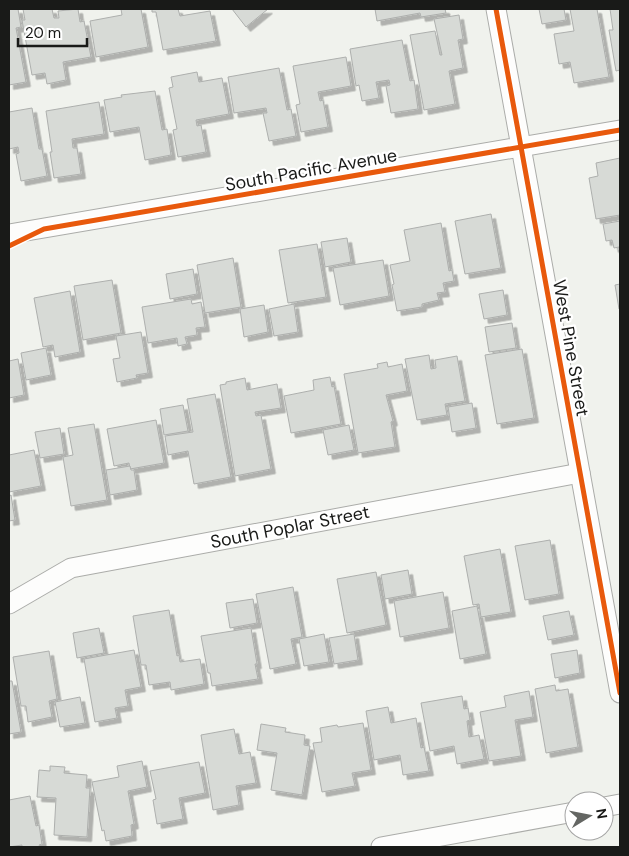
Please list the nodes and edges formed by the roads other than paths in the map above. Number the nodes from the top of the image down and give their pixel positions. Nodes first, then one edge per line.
1 (496, 9) edge
2 (620, 130) edge
3 (521, 148) junction
4 (44, 229) junction
5 (9, 234) edge
6 (9, 246) edge
7 (580, 473) junction
8 (9, 604) edge
9 (620, 693) edge
10 (564, 814) edge
11 (382, 847) edge

1 - 3 street, West Pine Street
2 - 3 street, South Pacific Avenue
3 - 4 street, South Pacific Avenue
3 - 7 street, West Pine Street
4 - 5 street, South Pacific Avenue
4 - 6 street, South Pacific Avenue
7 - 8 street, South Poplar Street
7 - 9 street, West Pine Street
10 - 11 street

